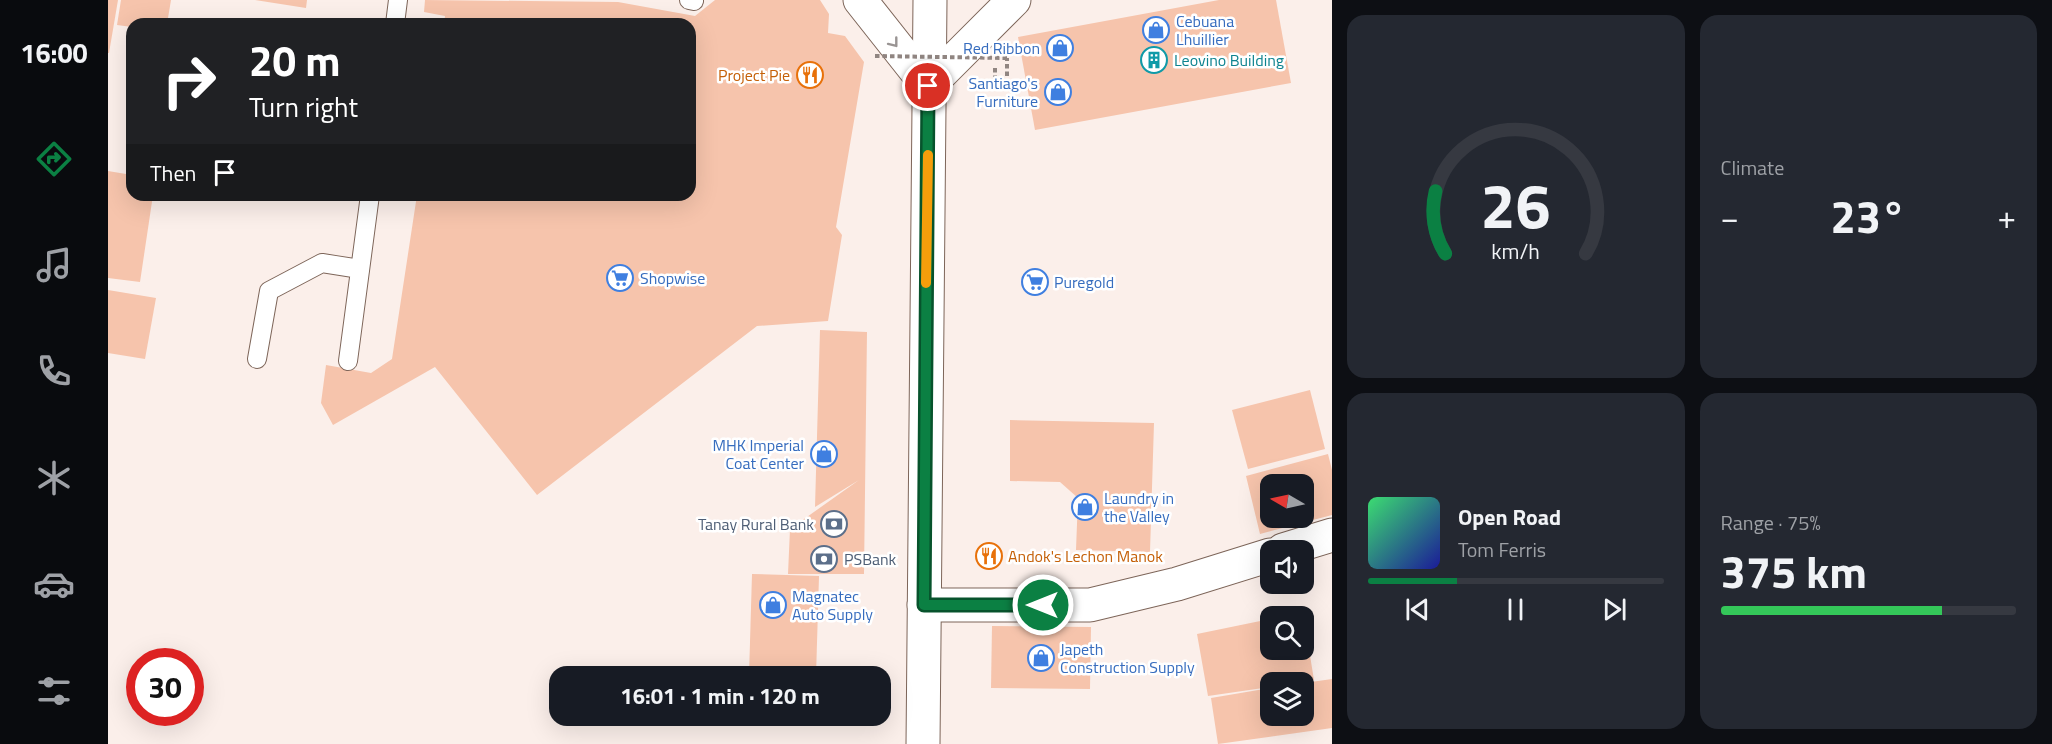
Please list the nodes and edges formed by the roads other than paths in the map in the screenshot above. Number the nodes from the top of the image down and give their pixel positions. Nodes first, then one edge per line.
1 (398, 0) edge
2 (689, 0) edge
3 (860, 0) edge
4 (930, 0) edge
5 (1014, 0) edge
6 (694, 1) edge
7 (396, 18) edge
8 (928, 86) junction
9 (369, 201) edge
10 (360, 269) junction
11 (257, 359) dead end
12 (348, 361) dead end
13 (1332, 535) edge
14 (1314, 541) edge
15 (1260, 558) edge
16 (924, 605) junction
17 (923, 744) edge

1 - 7 lane
2 - 6 lane
3 -> 8 main road
4 - 8 main road
5 - 8 main road
8 - 16 main road
9 - 10 lane
10 - 11 lane
10 - 12 lane
13 - 14 main road
15 - 16 main road
16 - 17 main road

